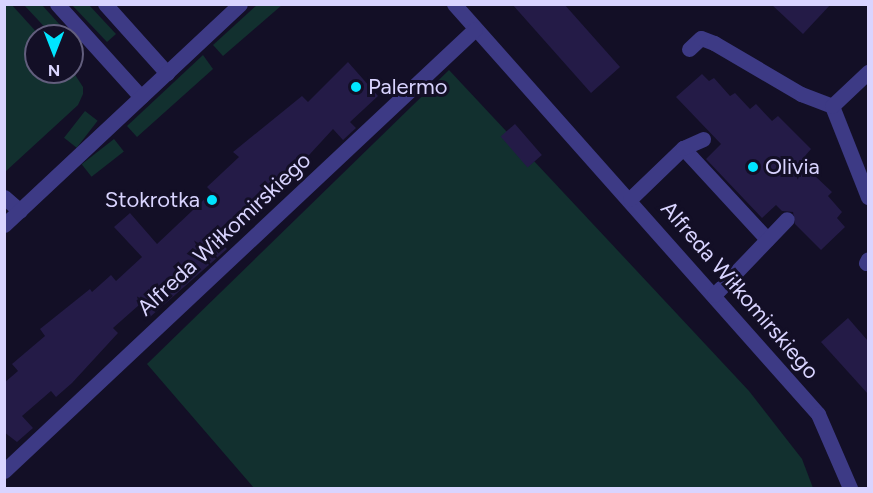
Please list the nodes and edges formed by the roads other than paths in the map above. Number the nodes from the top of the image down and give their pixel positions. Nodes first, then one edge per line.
1 (57, 4) edge
2 (105, 4) edge
3 (240, 4) edge
4 (454, 4) edge
5 (475, 29) junction
6 (689, 49) dead end
7 (868, 72) edge
8 (167, 73) junction
9 (141, 97) junction
10 (832, 106) junction
11 (703, 139) dead end
12 (683, 148) junction
13 (4, 197) edge
14 (868, 197) edge
15 (630, 199) junction
16 (20, 211) junction
17 (787, 219) dead end
18 (4, 225) edge
19 (767, 239) junction
20 (714, 295) junction
21 (4, 471) edge
22 (850, 489) edge

1 - 9 street
2 - 8 street
3 - 8 street
4 - 5 street, Alfreda Wiłkomirskiego
5 - 15 street, Alfreda Wiłkomirskiego
5 - 21 street, Alfreda Wiłkomirskiego
6 - 10 street
7 - 10 street
8 - 9 street
9 - 16 street
10 - 14 street
11 - 12 street
12 - 15 street
12 - 19 street
13 - 16 street
15 - 20 street, Alfreda Wiłkomirskiego
16 - 18 street
17 - 19 street
19 - 20 street
20 - 22 street, Alfreda Wiłkomirskiego

